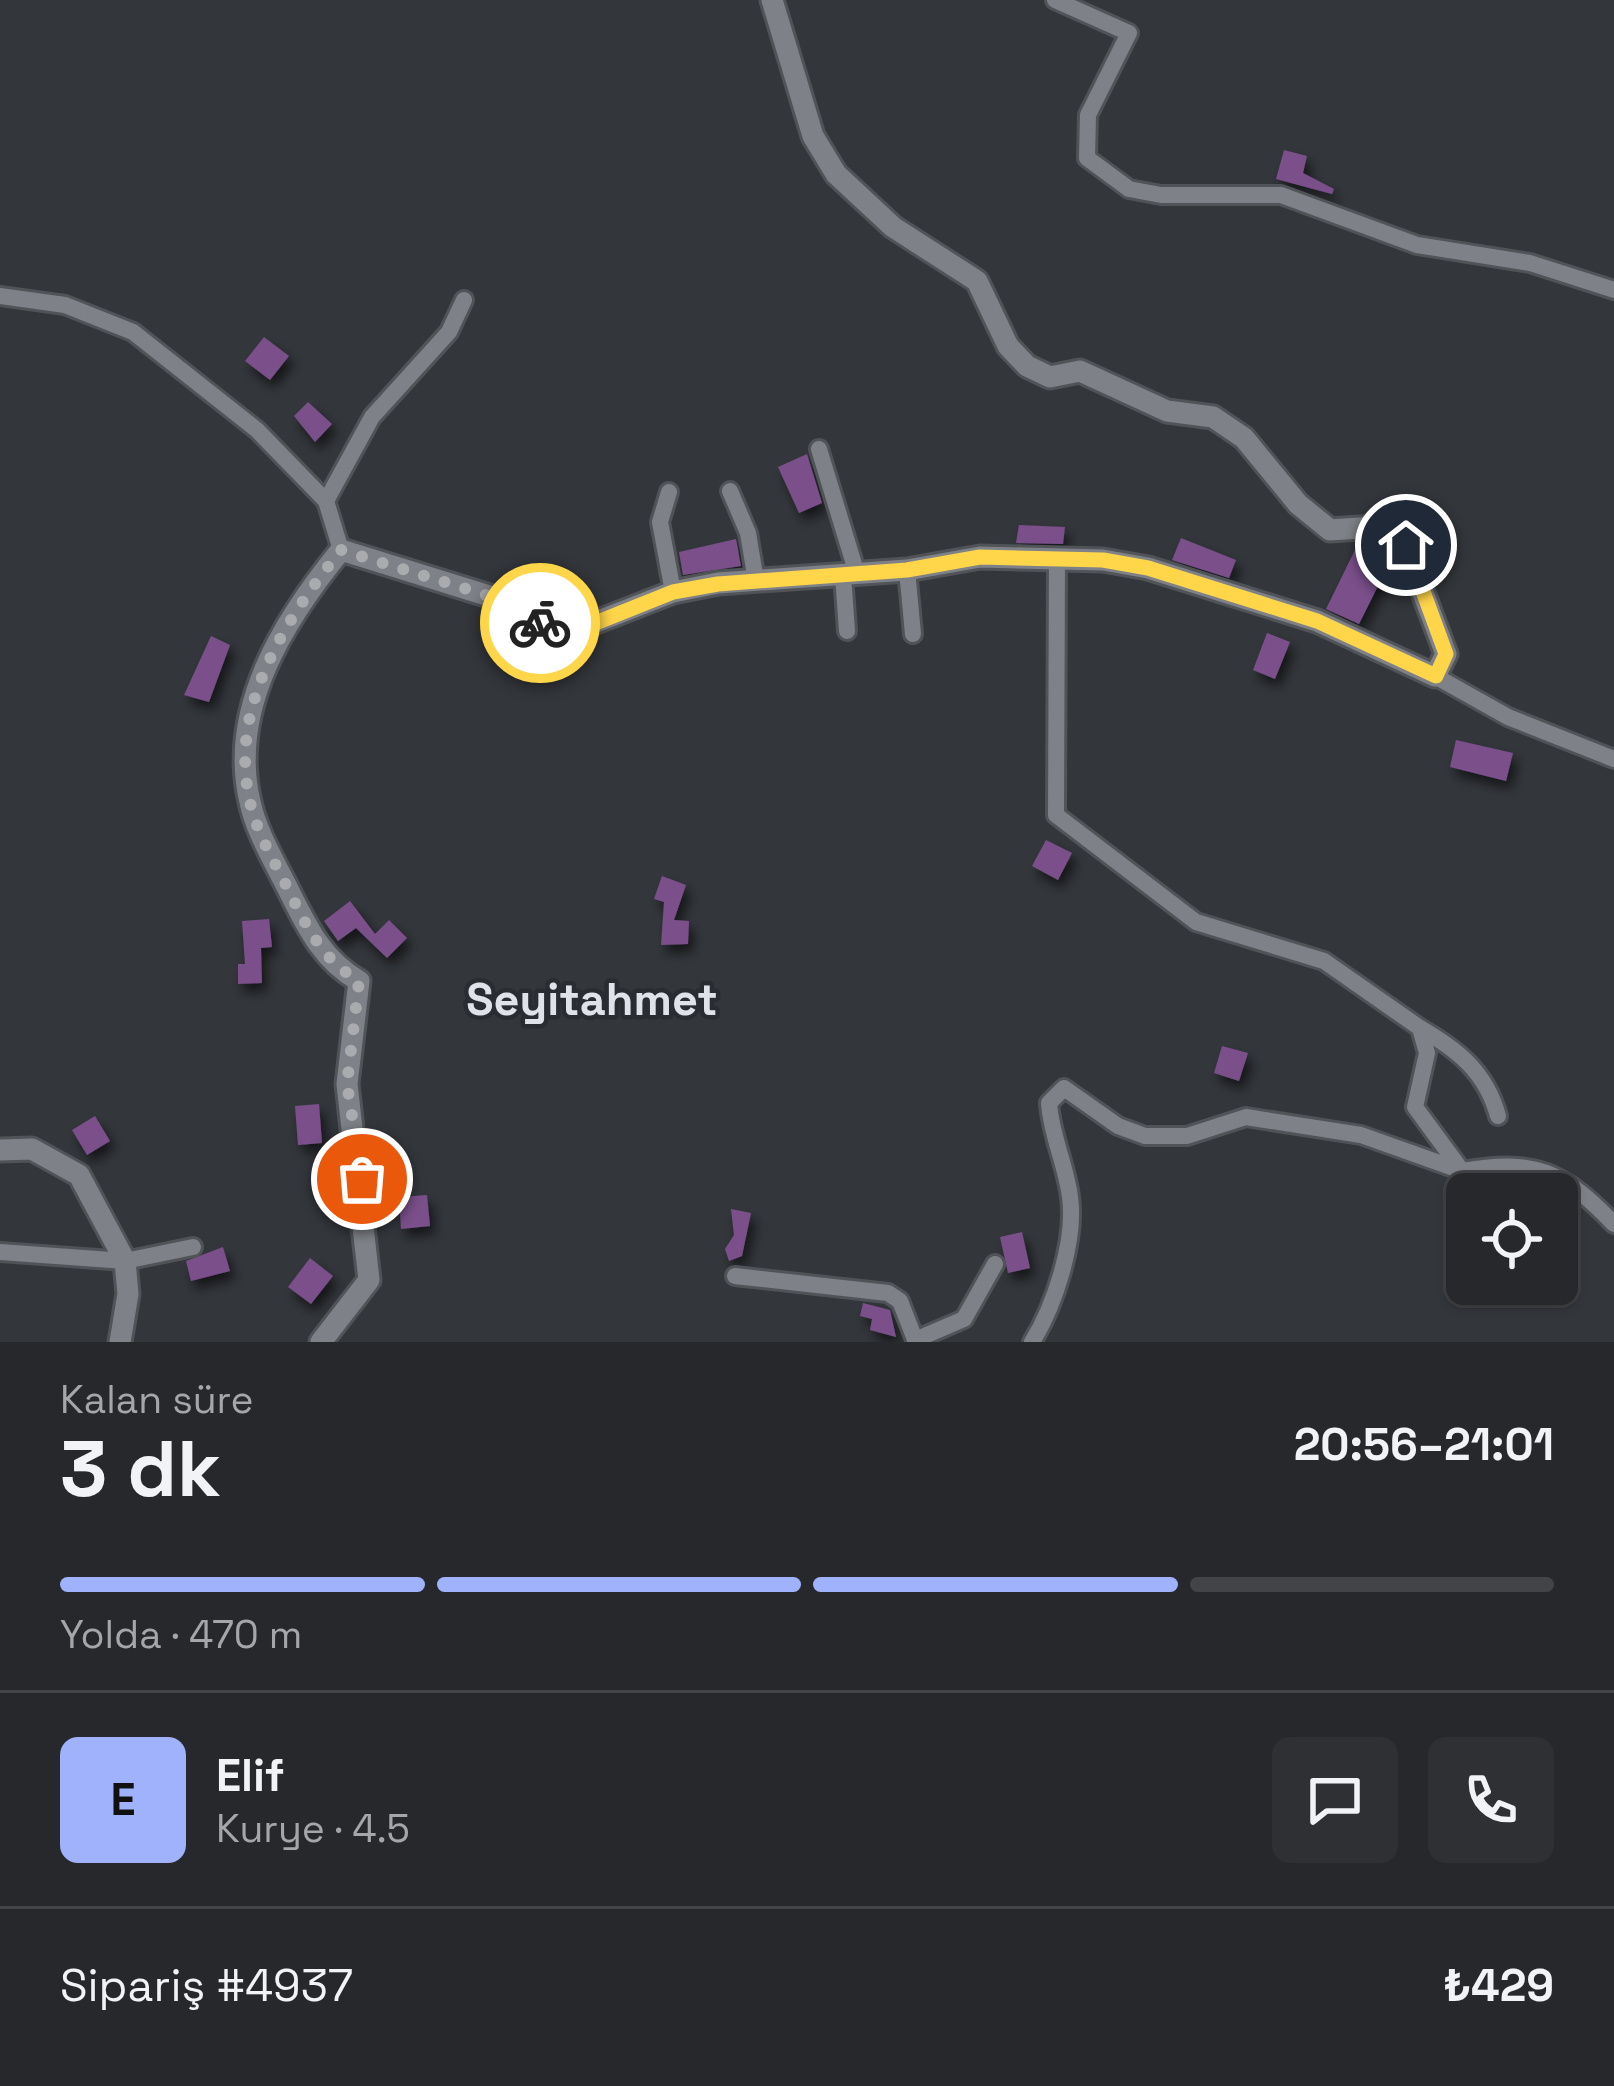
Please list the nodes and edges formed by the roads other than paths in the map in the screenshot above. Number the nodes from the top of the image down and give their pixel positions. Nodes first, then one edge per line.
1 (772, 0) edge
2 (1055, 0) edge
3 (1614, 290) edge
4 (0, 296) edge
5 (464, 300) dead end
6 (819, 448) dead end
7 (669, 491) dead end
8 (730, 491) dead end
9 (326, 501) junction
10 (341, 550) junction
11 (1057, 560) junction
12 (907, 570) junction
13 (850, 574) junction
14 (755, 581) junction
15 (673, 592) junction
16 (847, 632) dead end
17 (913, 634) dead end
18 (1436, 676) junction
19 (1614, 759) edge
20 (1420, 1028) junction
21 (1498, 1116) dead end
22 (0, 1150) edge
23 (1462, 1171) junction
24 (1614, 1225) edge
25 (193, 1247) dead end
26 (0, 1252) edge
27 (124, 1261) junction
28 (995, 1264) dead end
29 (735, 1276) dead end
30 (915, 1341) edge
31 (120, 1342) edge
32 (321, 1342) edge
33 (1032, 1342) edge

1 - 18 street
2 - 3 street
4 - 9 street
5 - 9 street
6 - 13 street
7 - 15 street
8 - 14 street
9 - 10 street
10 - 15 street
10 - 32 street
11 - 12 street
11 - 18 street
11 - 20 street
12 - 13 street
12 - 17 street
13 - 14 street
13 - 16 street
14 - 15 street
18 - 19 street
20 - 21 street
20 - 23 street
22 - 27 street
23 - 24 street
23 - 33 street
25 - 27 street
26 - 27 street
27 - 31 street
28 - 30 street
29 - 30 street

